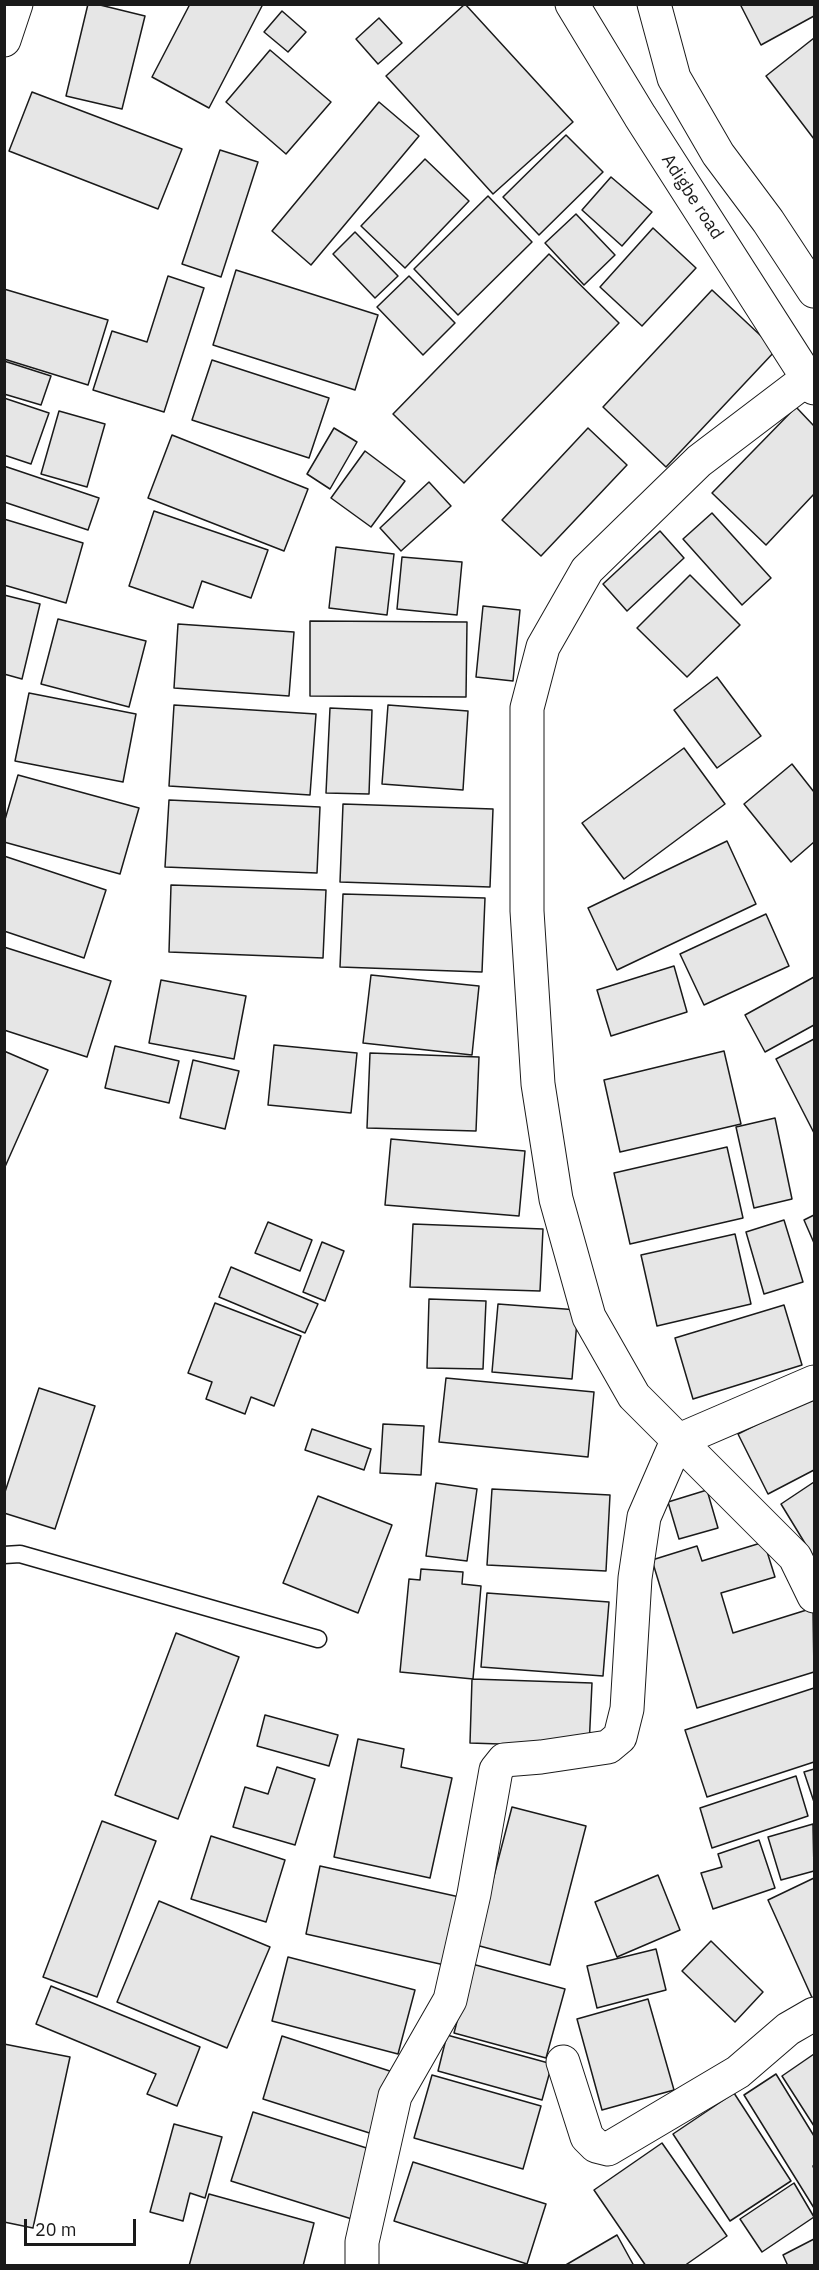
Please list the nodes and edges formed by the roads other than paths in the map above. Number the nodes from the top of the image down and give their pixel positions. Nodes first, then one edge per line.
1 (16, 4) edge
2 (572, 4) edge
3 (654, 4) edge
4 (4, 40) edge
5 (814, 291) edge
6 (811, 383) edge
7 (814, 1382) edge
8 (677, 1441) junction
9 (4, 1555) edge
10 (814, 1596) edge
11 (318, 1639) dead end
12 (814, 2014) edge
13 (563, 2062) dead end
14 (362, 2265) edge

1 - 4 street
2 - 6 street, Adigbe road
3 - 5 street
6 - 8 street
7 - 8 street
8 - 10 street
8 - 14 street
9 - 11 lane
12 - 13 street

